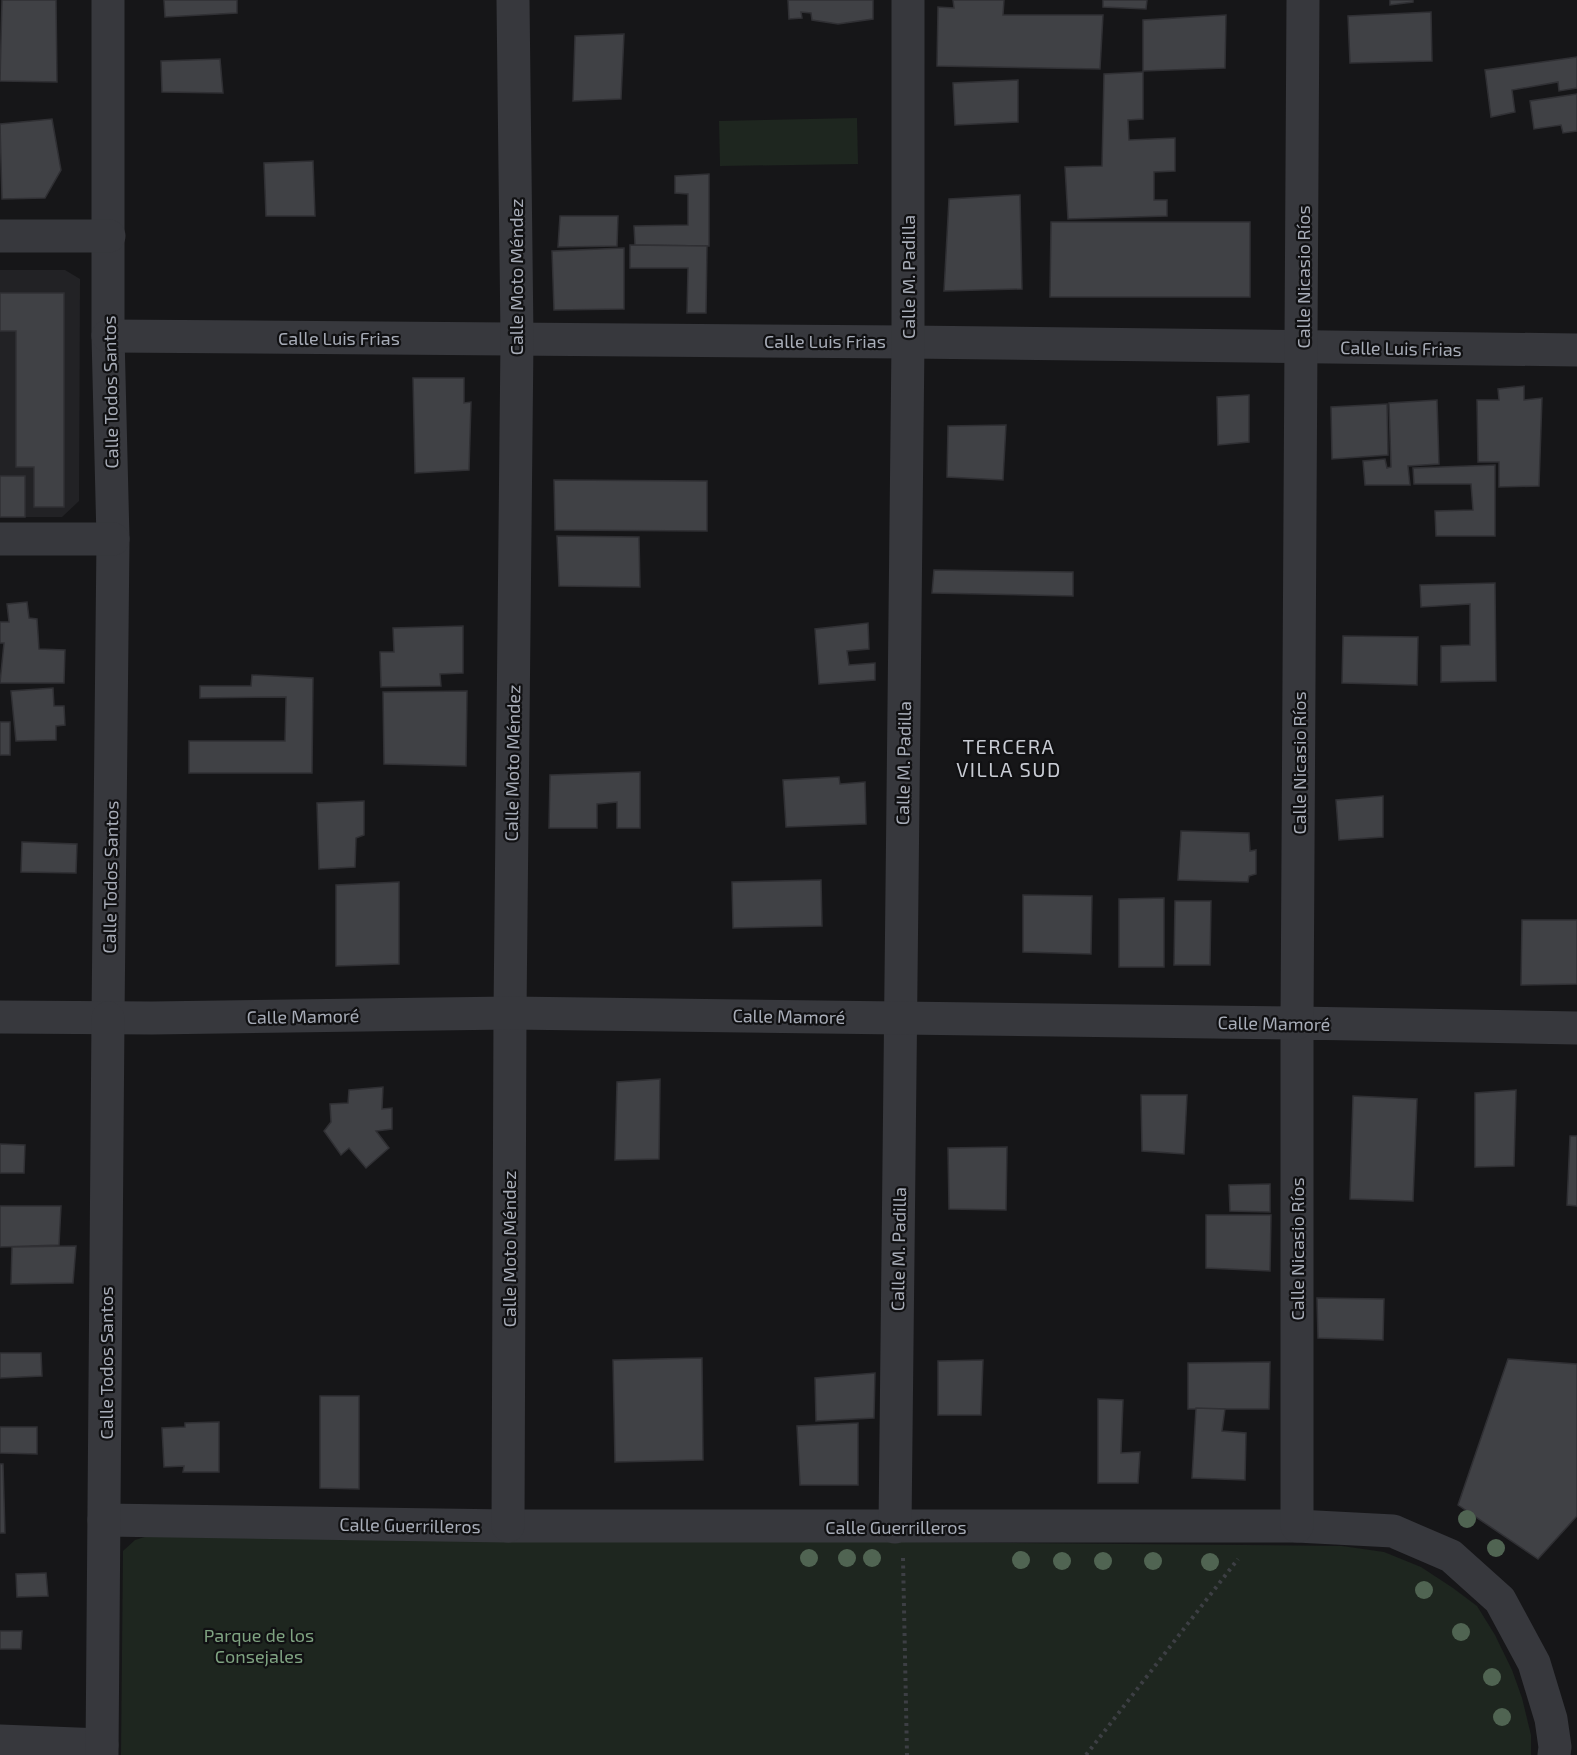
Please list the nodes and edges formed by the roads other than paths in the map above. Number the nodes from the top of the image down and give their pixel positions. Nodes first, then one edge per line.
1 (108, 0) edge
2 (513, 0) edge
3 (908, 0) edge
4 (1303, 0) edge
5 (0, 236) edge
6 (109, 236) junction
7 (108, 336) junction
8 (517, 339) junction
9 (909, 342) junction
10 (1302, 347) junction
11 (1577, 350) edge
12 (0, 539) edge
13 (113, 539) junction
14 (510, 1013) junction
15 (0, 1017) edge
16 (900, 1017) junction
17 (108, 1018) junction
18 (1297, 1023) junction
19 (1577, 1028) edge
20 (104, 1520) junction
21 (508, 1526) junction
22 (1297, 1526) junction
23 (899, 1527) junction
24 (0, 1741) edge
25 (102, 1750) edge
26 (1562, 1750) edge

1 - 6 street, Calle Todos Santos
2 - 8 street, Calle Moto Méndez
3 - 9 street, Calle M. Padilla
4 - 10 street, Calle Nicasio Ríos
5 - 6 street
6 - 7 street, Calle Todos Santos
7 - 8 street, Calle Luis Frias
7 - 13 street, Calle Todos Santos
8 - 9 street, Calle Luis Frias
8 - 14 street, Calle Moto Méndez
9 - 10 street, Calle Luis Frias
9 - 16 street, Calle M. Padilla
10 - 11 street, Calle Luis Frias
10 - 18 street, Calle Nicasio Ríos
12 - 13 street
13 - 17 street, Calle Todos Santos
14 - 16 street, Calle Mamoré
14 - 17 street, Calle Mamoré
14 - 21 street, Calle Moto Méndez
15 - 17 street, Calle Mamoré
16 - 18 street, Calle Mamoré
16 - 23 street, Calle M. Padilla
17 - 20 street, Calle Todos Santos
18 - 19 street, Calle Mamoré
18 - 22 street, Calle Nicasio Ríos
20 - 21 street, Calle Guerrilleros
20 - 25 street, Calle Todos Santos
21 - 23 street, Calle Guerrilleros
22 - 23 street, Calle Guerrilleros
22 - 26 street, Calle Guerrilleros
24 - 25 street

